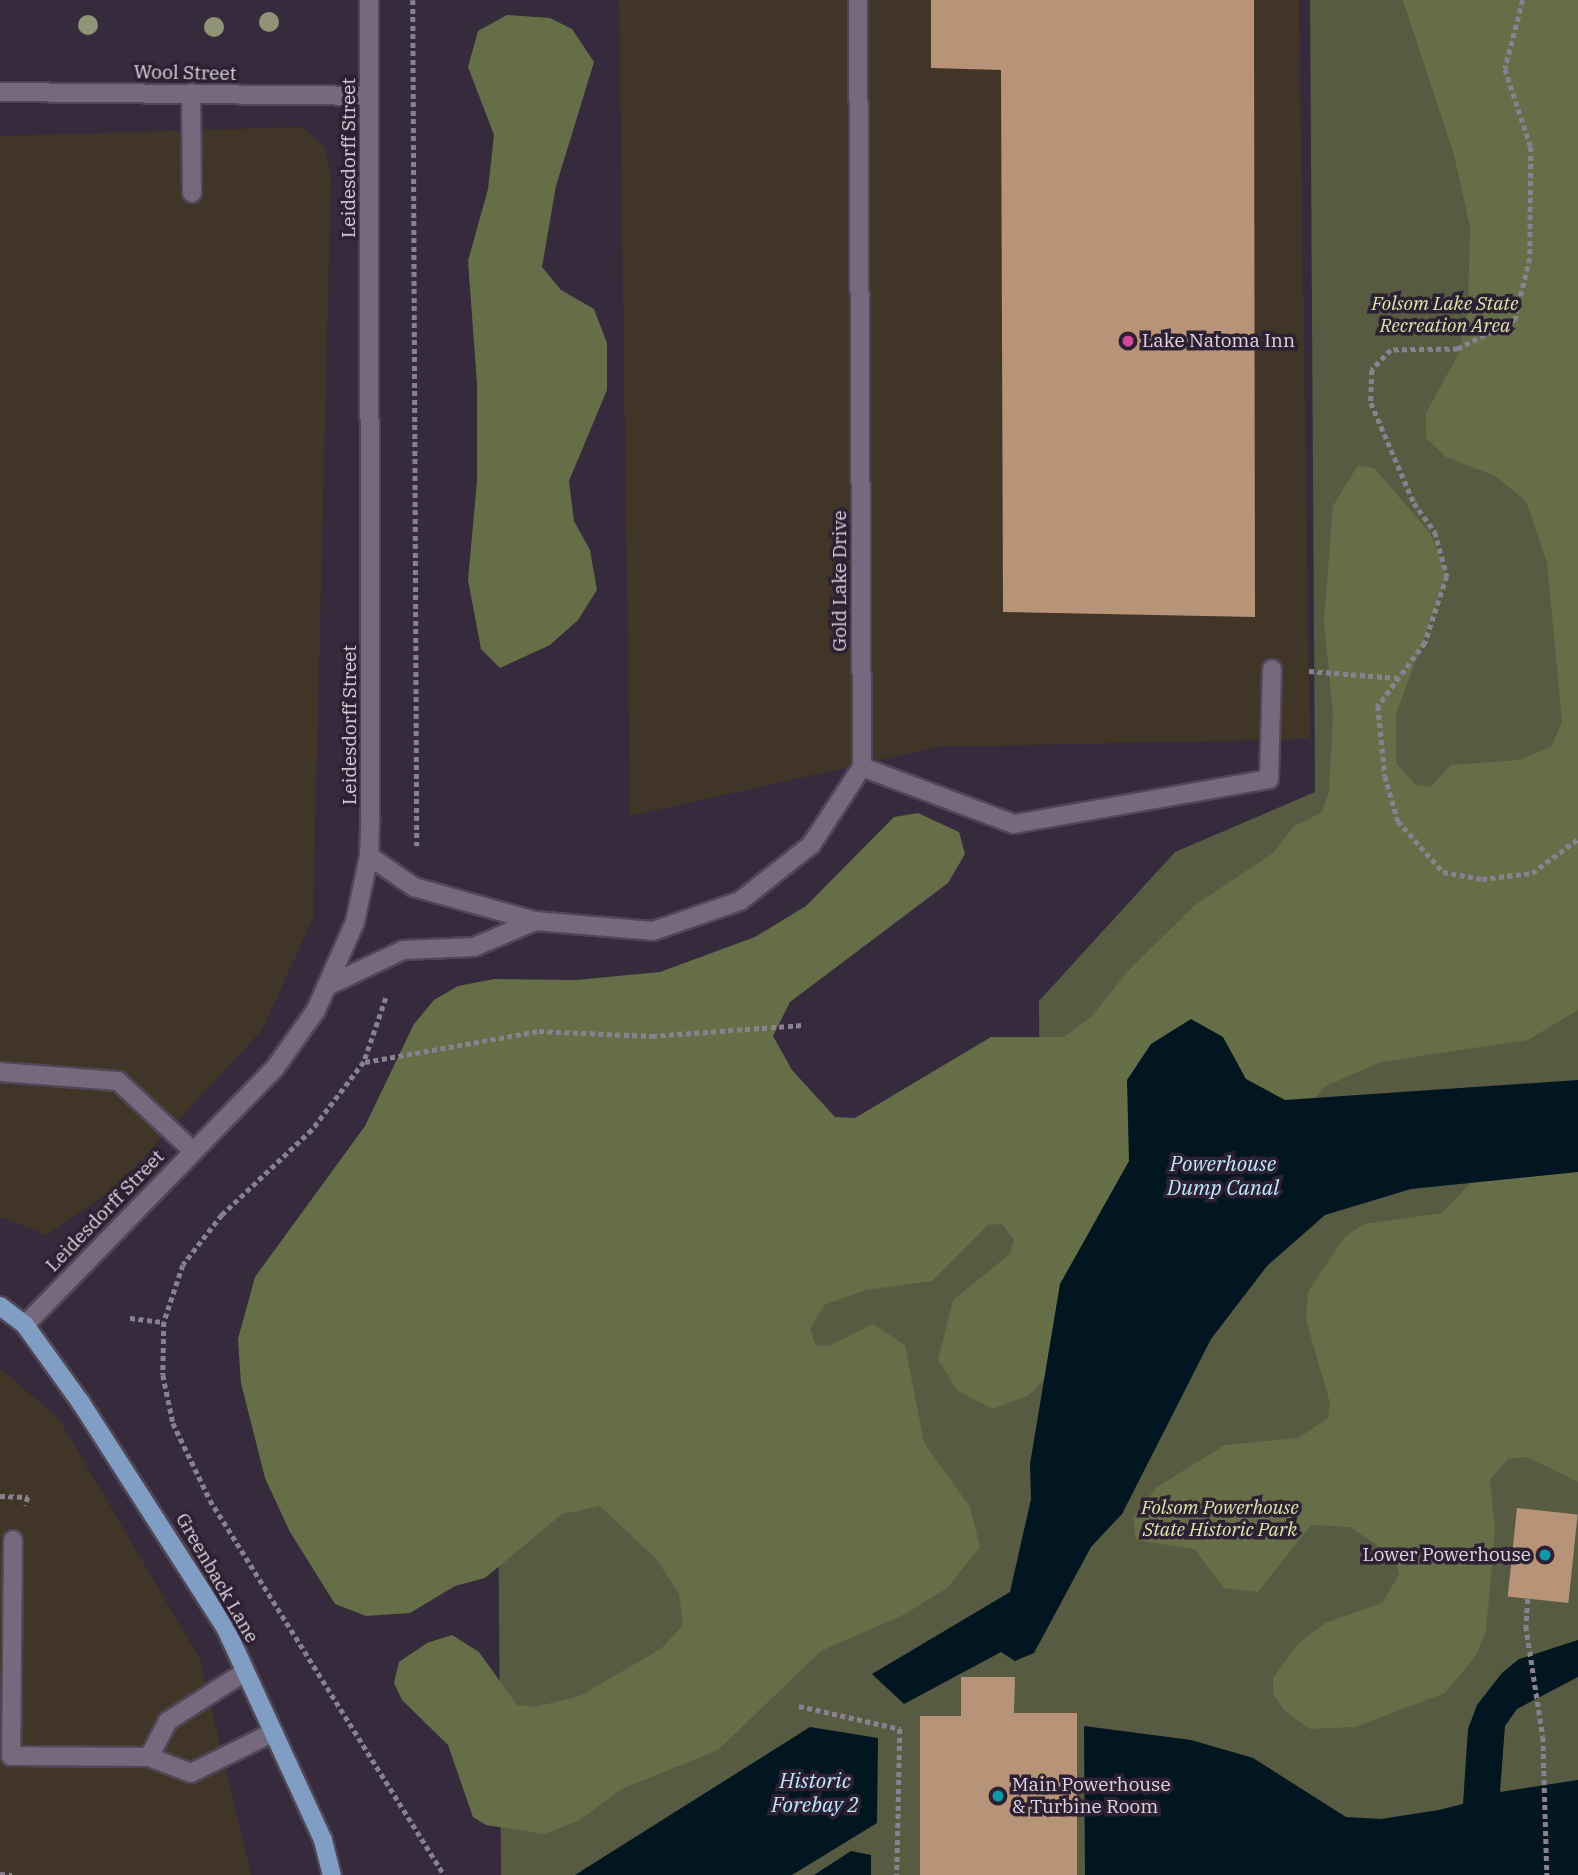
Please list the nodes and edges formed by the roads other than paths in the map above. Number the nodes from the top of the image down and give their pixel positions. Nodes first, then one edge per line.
1 (369, 0) edge
2 (858, 0) edge
3 (0, 92) edge
4 (191, 93) junction
5 (369, 96) junction
6 (192, 192) dead end
7 (1272, 669) dead end
8 (862, 767) junction
9 (369, 856) junction
10 (535, 921) junction
11 (327, 986) junction
12 (0, 1072) edge
13 (193, 1151) junction
14 (0, 1306) edge
15 (25, 1325) junction
16 (13, 1539) dead end
17 (245, 1672) junction
18 (272, 1733) junction
19 (149, 1757) junction
20 (332, 1875) edge

1 - 5 street, Leidesdorff Street
2 - 8 street, Gold Lake Drive
3 - 4 street, Wool Street
4 - 5 street, Wool Street
4 - 6 street
5 - 9 street, Leidesdorff Street
7 - 8 street
8 - 10 street
9 - 10 street
9 - 11 street, Leidesdorff Street
10 - 11 street
11 - 13 street, Leidesdorff Street
12 - 13 street
13 - 15 street, Leidesdorff Street
14 - 15 main road, Greenback Lane
15 - 17 main road, Greenback Lane
16 - 19 street
17 - 18 main road, Greenback Lane
17 - 19 street
18 - 19 street
18 - 20 main road, Greenback Lane

